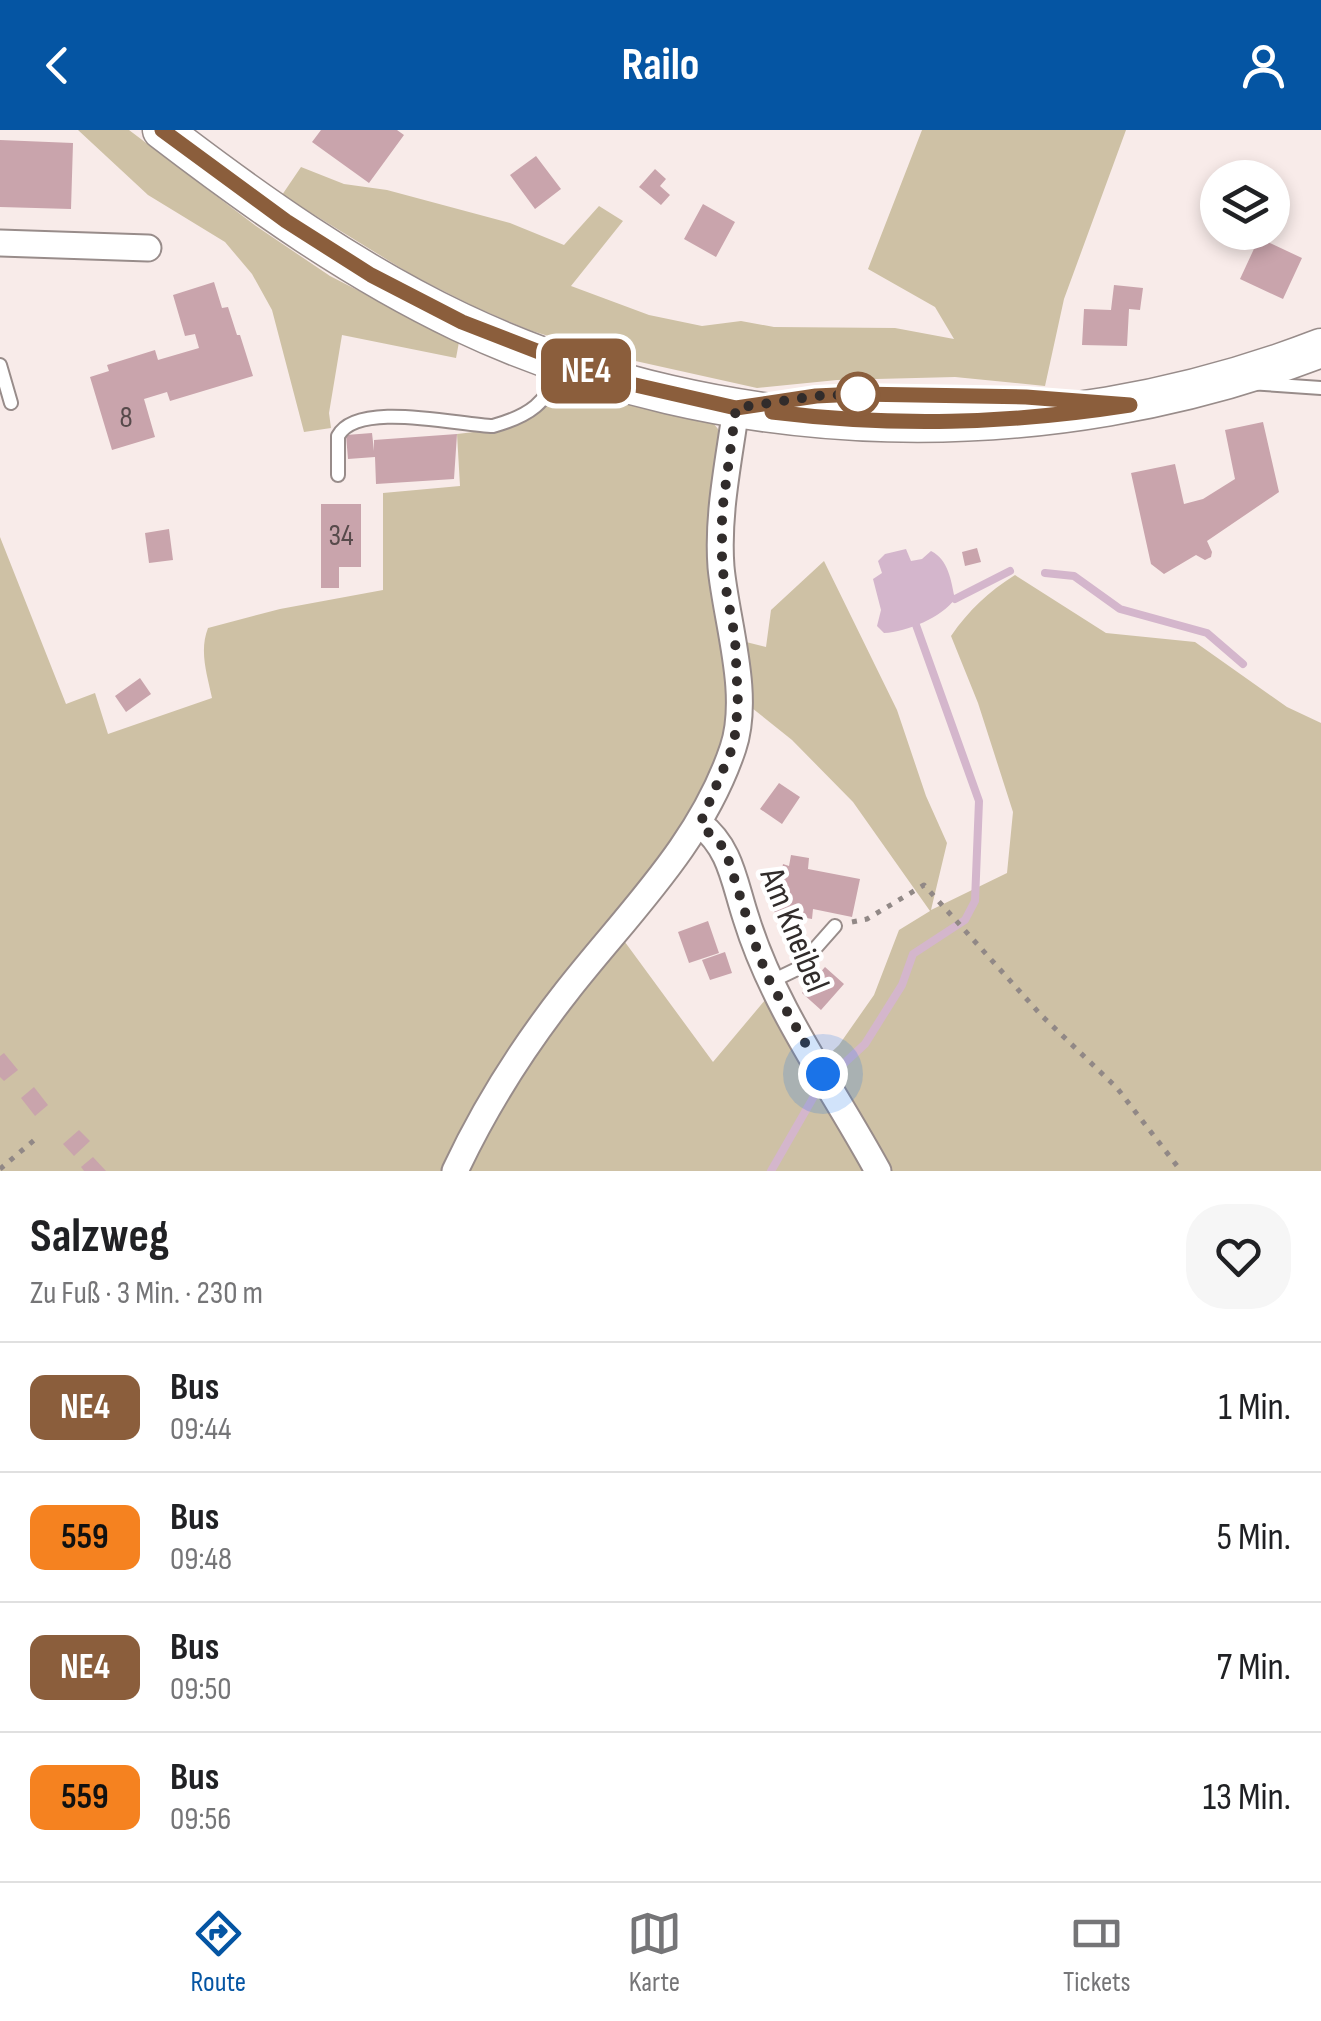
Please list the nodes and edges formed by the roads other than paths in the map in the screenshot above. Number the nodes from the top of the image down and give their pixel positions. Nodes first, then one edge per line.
1 (162, 130) edge
2 (0, 242) edge
3 (148, 248) dead end
4 (1321, 348) edge
5 (561, 362) junction
6 (0, 365) edge
7 (1230, 380) junction
8 (1321, 388) edge
9 (10, 403) dead end
10 (736, 408) junction
11 (338, 476) dead end
12 (700, 824) junction
13 (835, 926) road end
14 (770, 982) junction
15 (455, 1171) edge
16 (878, 1171) edge

1 - 5 street
2 - 3 street
4 - 7 street
5 - 10 street
5 - 11 lane
6 - 9 lane
7 - 8 lane
7 - 10 street
10 - 12 street
12 - 14 street, Am Kneibel
12 - 15 street
13 - 14 lane
14 - 16 street, Am Kneibel

